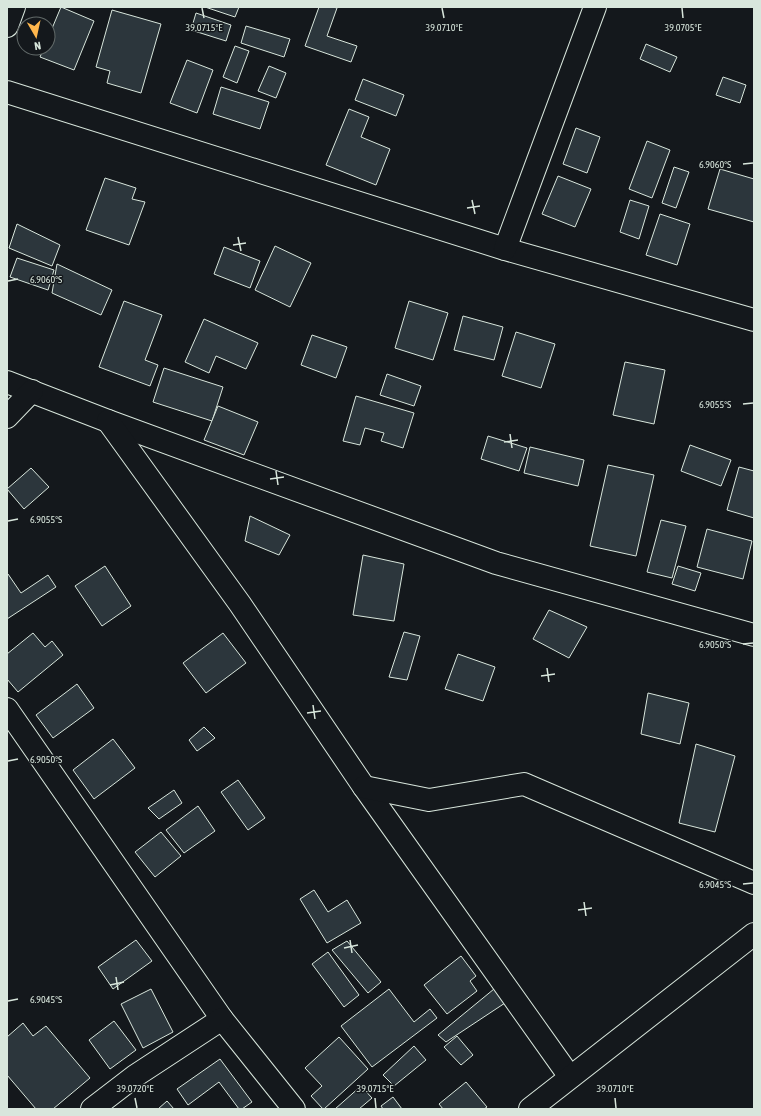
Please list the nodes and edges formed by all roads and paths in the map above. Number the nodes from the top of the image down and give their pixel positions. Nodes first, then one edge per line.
1 (14, 7) edge
2 (590, 8) edge
3 (7, 26) edge
4 (7, 92) edge
5 (505, 249) junction
6 (754, 320) edge
7 (7, 382) edge
8 (32, 391) junction
9 (7, 417) edge
10 (108, 421) junction
11 (754, 634) edge
12 (7, 709) edge
13 (364, 787) junction
14 (754, 883) edge
15 (754, 934) edge
16 (222, 1019) junction
17 (570, 1077) junction
18 (92, 1109) edge
19 (294, 1109) edge
20 (530, 1109) edge

1 - 3 street
2 - 5 street
4 - 5 street
5 - 6 street
7 - 8 street
8 - 9 street
8 - 10 street
10 - 11 street
10 - 13 street
12 - 16 street
13 - 14 street
13 - 17 street
15 - 17 street
16 - 18 street
16 - 19 street
17 - 20 street

